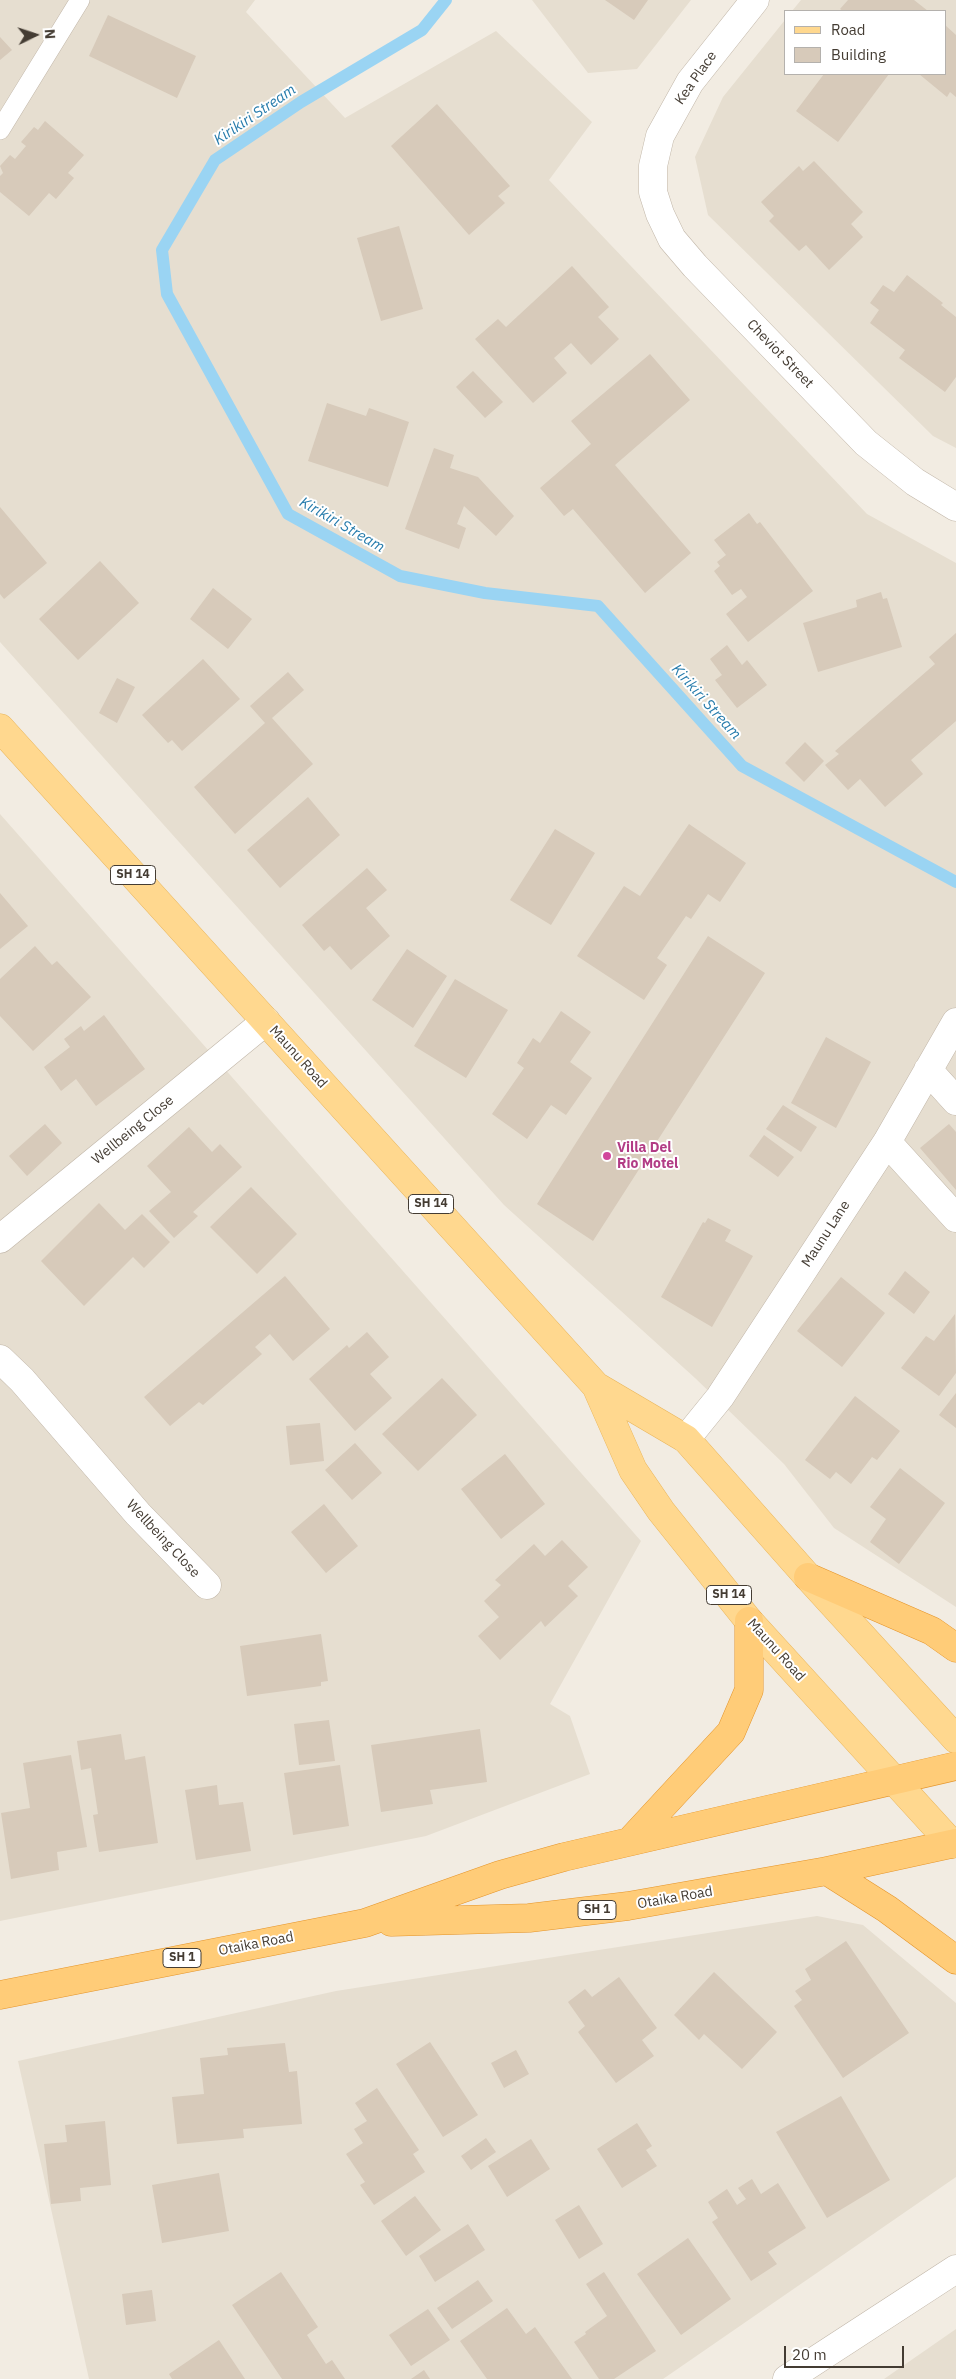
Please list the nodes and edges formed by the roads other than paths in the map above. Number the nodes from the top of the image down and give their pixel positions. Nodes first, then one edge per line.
1 (80, 0) edge
2 (755, 0) edge
3 (0, 130) edge
4 (653, 166) joint
5 (956, 507) edge
6 (0, 728) edge
7 (266, 1021) junction
8 (956, 1022) edge
9 (928, 1070) junction
10 (956, 1101) edge
11 (887, 1142) junction
12 (956, 1218) edge
13 (0, 1239) edge
14 (0, 1359) edge
15 (596, 1386) junction
16 (686, 1439) junction
17 (808, 1577) junction
18 (207, 1585) dead end
19 (749, 1621) junction
20 (956, 1648) edge
21 (956, 1738) edge
22 (956, 1766) edge
23 (896, 1780) junction
24 (631, 1840) junction
25 (954, 1843) edge
26 (827, 1871) junction
27 (365, 1923) junction
28 (956, 1960) edge
29 (0, 1995) edge
30 (956, 2269) edge
31 (787, 2379) edge

1 - 3 lane
2 - 4 street, Kea Place
4 - 5 street, Cheviot Street
6 - 7 main road, Maunu Road / SH 14
7 - 13 street, Wellbeing Close
7 - 15 main road, Maunu Road / SH 14
8 - 9 street, Maunu Lane
9 - 10 street
9 - 11 street, Maunu Lane
11 - 12 street
11 - 16 street, Maunu Lane
14 - 18 street, Wellbeing Close
15 - 16 main road, Maunu Road / SH 14
15 - 19 main road, Maunu Road / SH 14
16 - 17 main road, Maunu Road / SH 14
17 - 20 highway
17 - 21 main road, Maunu Road / SH 14
19 - 23 main road, Maunu Road / SH 14
19 - 24 highway
22 - 23 highway, SH 1
23 - 24 highway, Otaika Road / SH 1
23 - 25 main road, Maunu Road / SH 14
24 - 27 highway, Otaika Road / SH 1
25 - 26 highway, Otaika Road / SH 1
26 - 27 highway, Otaika Road / SH 1
26 - 28 highway
27 - 29 highway, Otaika Road / SH 1
30 - 31 street

